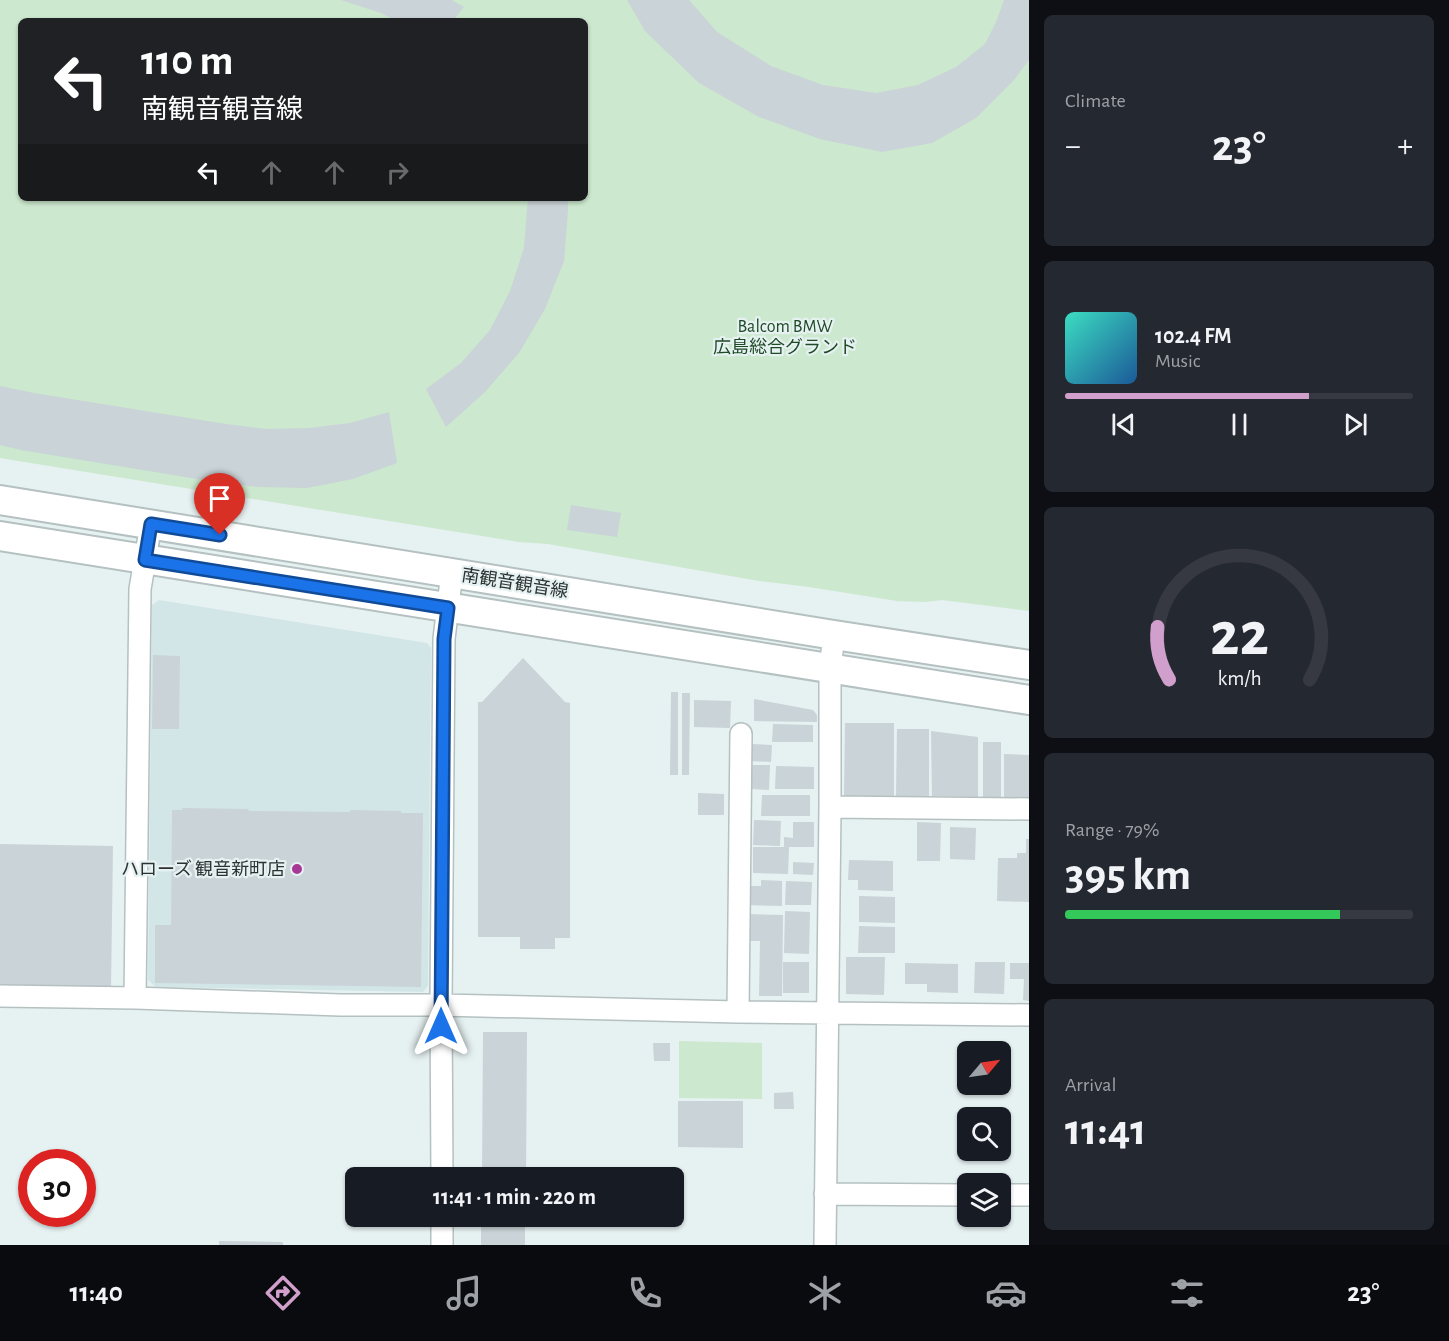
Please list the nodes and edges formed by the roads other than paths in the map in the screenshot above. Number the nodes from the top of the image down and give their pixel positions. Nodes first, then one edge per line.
1 (0, 500) edge
2 (151, 524) junction
3 (0, 536) edge
4 (145, 560) junction
5 (452, 572) junction
6 (448, 608) junction
7 (834, 635) junction
8 (1029, 665) edge
9 (830, 669) junction
10 (1029, 700) edge
11 (741, 734) dead end
12 (830, 807) junction
13 (1029, 809) edge
14 (0, 996) edge
15 (135, 998) junction
16 (441, 1005) junction
17 (738, 1012) junction
18 (828, 1014) junction
19 (1029, 1016) edge
20 (442, 1167) edge
21 (825, 1194) junction
22 (957, 1195) edge
23 (1011, 1195) edge
24 (1029, 1195) edge
25 (442, 1227) edge
26 (442, 1245) edge
27 (825, 1245) edge

1 - 2 main road, 南観音観音線
2 - 4 street
2 - 5 main road, 南観音観音線
3 - 4 main road, 南観音観音線
4 - 6 main road, 南観音観音線
4 - 15 street
5 - 6 street
5 - 7 main road, 南観音観音線
6 - 9 main road, 南観音観音線
6 - 16 street
7 - 8 main road, 南観音観音線
7 - 9 street
9 - 10 main road, 南観音観音線
9 - 12 street
11 - 17 street
12 - 13 street
12 - 18 street
14 - 15 street
15 - 16 street
16 - 17 street
16 - 20 street
17 - 18 street
18 - 19 street
18 - 21 street
21 - 22 street
21 - 27 street
23 - 24 street
25 - 26 street

